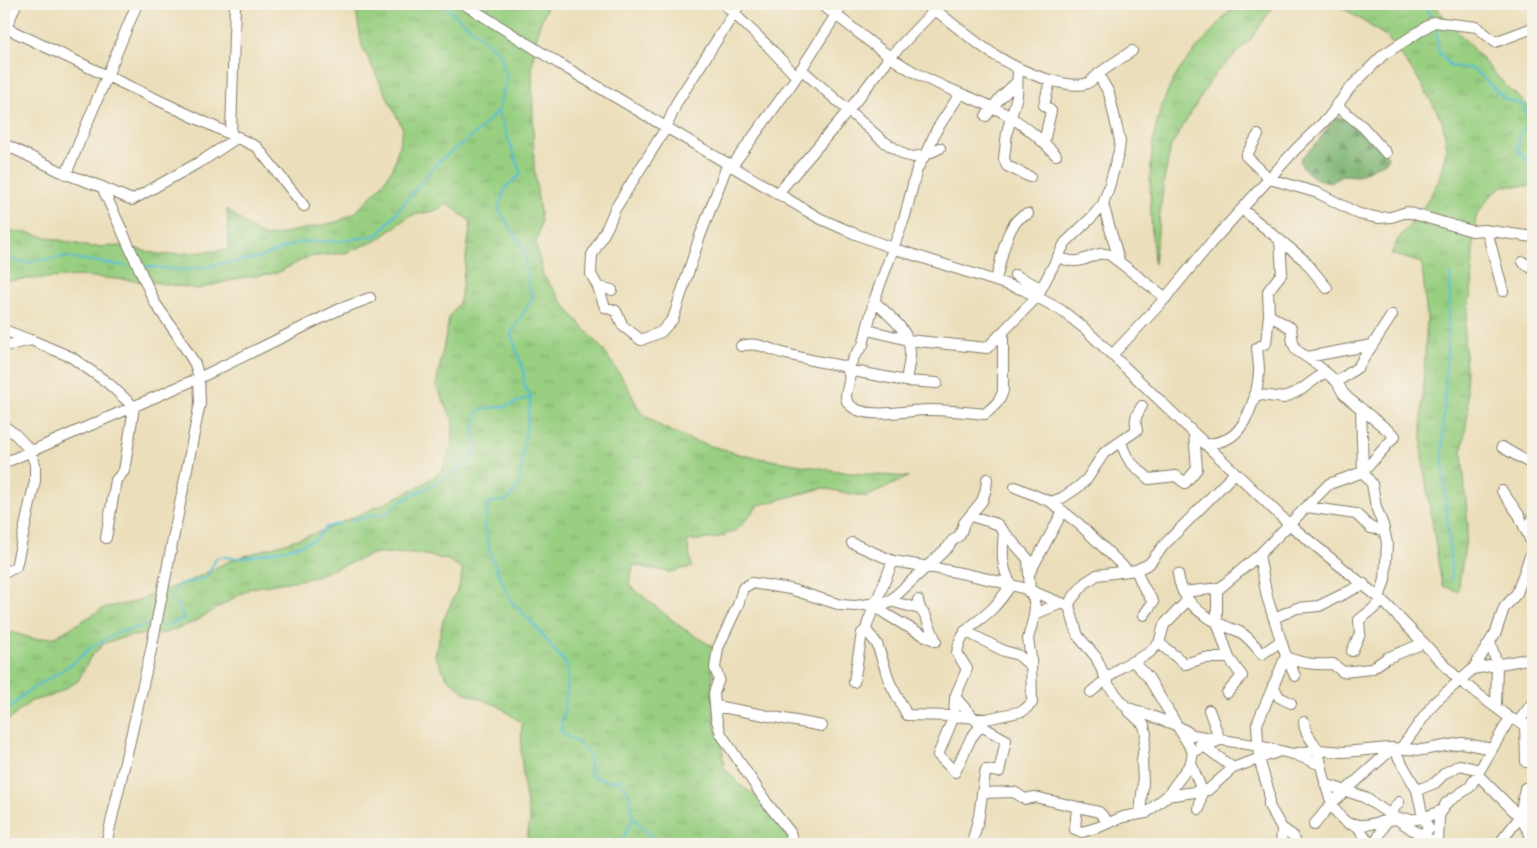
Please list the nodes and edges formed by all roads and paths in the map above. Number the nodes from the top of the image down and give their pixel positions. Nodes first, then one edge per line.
1 (16, 4) edge
2 (137, 4) edge
3 (235, 4) edge
4 (464, 4) edge
5 (724, 4) edge
6 (740, 4) edge
7 (820, 4) edge
8 (843, 4) edge
9 (934, 6) edge
10 (735, 14) junction
11 (836, 14) junction
12 (1533, 28) edge
13 (5, 30) edge
14 (1132, 51) dead end
15 (890, 57) junction
16 (1018, 68) junction
17 (798, 73) junction
18 (107, 74) junction
19 (1098, 74) junction
20 (1050, 81) junction
21 (1016, 83) junction
22 (960, 94) junction
23 (1336, 106) junction
24 (994, 108) junction
25 (849, 110) junction
26 (986, 116) dead end
27 (1012, 119) junction
28 (666, 128) junction
29 (234, 135) junction
30 (1258, 135) dead end
31 (1044, 142) junction
32 (4, 144) edge
33 (940, 148) dead end
34 (1386, 153) dead end
35 (905, 155) junction
36 (925, 155) junction
37 (1056, 155) dead end
38 (730, 164) junction
39 (66, 174) junction
40 (915, 175) junction
41 (1030, 177) dead end
42 (1270, 179) junction
43 (102, 187) junction
44 (777, 194) junction
45 (1103, 204) junction
46 (304, 206) dead end
47 (1242, 209) junction
48 (1028, 214) dead end
49 (1487, 231) junction
50 (1533, 237) edge
51 (1280, 240) junction
52 (892, 248) junction
53 (1058, 257) junction
54 (1118, 260) junction
55 (1523, 262) dead end
56 (1533, 269) edge
57 (1015, 275) dead end
58 (996, 280) junction
59 (598, 287) junction
60 (1327, 288) dead end
61 (612, 290) dead end
62 (1504, 291) dead end
63 (1039, 292) junction
64 (370, 298) dead end
65 (1166, 298) junction
66 (874, 301) junction
67 (1269, 315) junction
68 (1392, 315) dead end
69 (4, 330) edge
70 (868, 330) junction
71 (1002, 332) junction
72 (31, 340) junction
73 (908, 340) junction
74 (1372, 345) junction
75 (4, 346) edge
76 (741, 346) dead end
77 (1112, 355) junction
78 (1307, 357) junction
79 (848, 370) junction
80 (1325, 372) junction
81 (199, 378) junction
82 (906, 381) junction
83 (937, 382) dead end
84 (1337, 382) junction
85 (1254, 394) junction
86 (1142, 406) dead end
87 (134, 407) junction
88 (1361, 408) junction
89 (4, 426) edge
90 (1194, 433) junction
91 (1121, 442) junction
92 (1206, 445) junction
93 (1502, 447) dead end
94 (30, 450) junction
95 (4, 463) edge
96 (1533, 466) edge
97 (1363, 472) junction
98 (1235, 473) junction
99 (987, 478) dead end
100 (1015, 487) dead end
101 (1502, 491) dead end
102 (1051, 502) junction
103 (1307, 507) junction
104 (1063, 511) junction
105 (971, 516) junction
106 (1533, 517) edge
107 (1290, 525) junction
108 (1384, 530) junction
109 (1004, 532) junction
110 (106, 538) dead end
111 (852, 544) dead end
112 (1532, 549) edge
113 (1259, 555) junction
114 (894, 561) junction
115 (928, 566) junction
116 (1132, 570) junction
117 (4, 574) edge
118 (1029, 574) junction
119 (1178, 574) dead end
120 (1364, 584) junction
121 (1011, 585) junction
122 (1217, 588) junction
123 (1029, 591) junction
124 (1185, 596) junction
125 (1381, 599) junction
126 (890, 601) junction
127 (1065, 605) junction
128 (877, 606) junction
129 (1144, 615) dead end
130 (1034, 616) junction
131 (1274, 618) junction
132 (1217, 622) junction
133 (867, 626) junction
134 (965, 631) junction
135 (1281, 641) junction
136 (1490, 642) junction
137 (1159, 643) junction
138 (1424, 643) junction
139 (1352, 651) dead end
140 (1286, 656) junction
141 (1229, 658) junction
142 (1533, 658) edge
143 (1133, 661) junction
144 (1497, 664) junction
145 (1031, 666) junction
146 (1473, 669) junction
147 (1294, 676) dead end
148 (1105, 679) junction
149 (1459, 680) junction
150 (854, 682) dead end
151 (1273, 685) junction
152 (1091, 692) dead end
153 (1228, 693) dead end
154 (955, 697) junction
155 (1533, 702) edge
156 (1291, 703) dead end
157 (716, 706) junction
158 (1126, 707) junction
159 (1496, 707) junction
160 (1208, 710) dead end
161 (954, 716) junction
162 (981, 721) junction
163 (1304, 722) dead end
164 (1524, 722) edge
165 (1176, 725) junction
166 (822, 726) dead end
167 (1191, 733) junction
168 (1533, 738) edge
169 (1220, 740) junction
170 (1258, 746) junction
171 (1203, 747) junction
172 (1492, 749) junction
173 (1318, 750) junction
174 (1281, 751) junction
175 (1397, 751) junction
176 (1293, 754) junction
177 (1192, 758) junction
178 (1259, 758) junction
179 (1526, 762) dead end
180 (1321, 765) junction
181 (1233, 768) junction
182 (1478, 772) junction
183 (1325, 784) junction
184 (1525, 788) dead end
185 (1345, 790) junction
186 (1417, 790) junction
187 (1202, 791) junction
188 (982, 792) junction
189 (1167, 796) junction
190 (1332, 802) junction
191 (1399, 802) dead end
192 (1533, 804) edge
193 (1077, 807) junction
194 (1199, 809) dead end
195 (1442, 810) junction
196 (1140, 814) junction
197 (1423, 817) junction
198 (1520, 817) junction
199 (1391, 818) junction
200 (1438, 821) junction
201 (1110, 823) junction
202 (1356, 824) junction
203 (1314, 825) dead end
204 (1282, 828) junction
205 (1417, 837) edge
206 (106, 844) edge
207 (793, 844) edge
208 (972, 844) edge
209 (1281, 844) edge
210 (1296, 844) edge
211 (1370, 844) edge
212 (1375, 844) edge
213 (1438, 844) edge
214 (1499, 844) edge
215 (1530, 844) edge

1 - 13 street
2 - 18 street
3 - 29 street
4 - 28 street
5 - 10 street
6 - 10 street
7 - 11 street
8 - 11 street
9 - 15 street
9 - 16 street
10 - 17 street
10 - 28 street
11 - 15 street
11 - 17 street
12 - 23 street
13 - 18 street
14 - 19 street
15 - 22 street
15 - 25 street
16 - 20 street
16 - 21 street
17 - 25 street
17 - 38 street
18 - 29 street
18 - 39 street
19 - 20 street
19 - 45 street
20 - 31 street
21 - 24 street
21 - 27 street
22 - 24 street
22 - 36 street
23 - 34 street
23 - 42 street
24 - 26 street
24 - 27 street
25 - 35 street
25 - 44 street
27 - 31 street
27 - 41 street
28 - 38 street
28 - 59 street
29 - 43 street
29 - 46 street
30 - 42 street
31 - 37 street
32 - 39 street
33 - 36 street
35 - 36 street
35 - 40 street
36 - 40 street
38 - 44 street
38 - 59 street
39 - 43 street
40 - 52 street
42 - 47 street
42 - 49 street
43 - 81 street
44 - 52 street
45 - 53 street
45 - 54 street
47 - 51 street
47 - 65 street
48 - 58 street
49 - 50 street
49 - 62 street
51 - 60 street
51 - 67 street
52 - 58 street
52 - 66 street
53 - 54 street
53 - 63 street
54 - 65 street
55 - 56 street
57 - 63 street
58 - 63 street
59 - 61 street
63 - 71 street
63 - 77 street
64 - 81 street
65 - 77 street
66 - 70 street
66 - 73 street
67 - 78 street
67 - 85 street
68 - 74 street
69 - 72 street
70 - 73 street
70 - 79 street
71 - 73 street
71 - 79 street
72 - 75 street
72 - 87 street
73 - 82 street
74 - 78 street
74 - 84 street
76 - 79 street
77 - 90 street
78 - 80 street
79 - 82 street
80 - 84 street
80 - 85 street
81 - 87 street
81 - 206 street
82 - 83 street
84 - 88 street
85 - 92 street
86 - 91 street
87 - 94 street
87 - 110 street
88 - 97 street
88 - 97 street
89 - 94 street
90 - 91 street
90 - 92 street
91 - 102 street
92 - 98 street
93 - 96 street
94 - 95 street
94 - 117 street
97 - 103 street
97 - 108 street
98 - 107 street
98 - 116 street
99 - 105 street
100 - 102 street
101 - 112 street
102 - 104 street
103 - 107 street
103 - 108 street
104 - 116 street
104 - 118 street
105 - 109 street
105 - 115 street
106 - 112 street
107 - 113 street
107 - 120 street
108 - 125 street
109 - 118 street
109 - 121 street
111 - 114 street
112 - 136 street
113 - 122 street
113 - 131 street
114 - 115 street
114 - 128 street
115 - 121 street
115 - 126 street
116 - 127 street
116 - 129 street
118 - 123 street
119 - 124 street
120 - 125 street
120 - 131 street
121 - 123 street
121 - 134 street
122 - 124 street
122 - 132 street
123 - 127 street
123 - 130 street
124 - 132 street
124 - 137 street
125 - 138 street
125 - 139 street
126 - 128 street
126 - 128 street
127 - 130 street
127 - 148 street
128 - 133 street
128 - 157 street
130 - 145 street
131 - 135 street
132 - 135 street
132 - 141 street
133 - 150 street
133 - 161 street
134 - 145 street
134 - 154 street
135 - 140 street
136 - 144 street
136 - 146 street
137 - 141 street
137 - 143 street
138 - 140 street
138 - 149 street
140 - 147 street
140 - 151 street
141 - 153 street
142 - 144 street
143 - 148 street
143 - 165 street
144 - 146 street
144 - 159 street
145 - 162 street
146 - 149 street
148 - 152 street
148 - 158 street
149 - 159 street
149 - 175 street
151 - 156 street
151 - 170 street
154 - 161 street
154 - 162 street
155 - 164 street
157 - 166 street
157 - 207 street
158 - 165 street
158 - 196 street
159 - 164 street
160 - 169 street
161 - 162 street
161 - 162 street
162 - 188 street
163 - 173 street
164 - 168 street
164 - 172 street
164 - 179 street
165 - 167 street
165 - 177 street
167 - 169 street
167 - 171 street
169 - 170 street
169 - 171 street
170 - 174 street
170 - 178 street
171 - 177 street
171 - 181 street
172 - 175 street
172 - 182 street
173 - 175 street
173 - 176 street
173 - 180 street
174 - 176 street
174 - 178 street
175 - 185 street
175 - 186 street
176 - 180 street
177 - 187 street
177 - 189 street
178 - 181 street
178 - 204 street
180 - 183 street
181 - 187 street
182 - 186 street
182 - 195 street
182 - 198 street
183 - 185 street
183 - 190 street
184 - 198 street
185 - 190 street
185 - 199 street
186 - 197 street
187 - 189 street
187 - 194 street
188 - 193 street
188 - 208 street
189 - 196 street
190 - 202 street
190 - 203 street
191 - 199 street
192 - 198 street
193 - 201 street
193 - 201 street
195 - 197 street
195 - 200 street
196 - 201 street
197 - 199 street
197 - 205 street
198 - 214 street
198 - 215 street
199 - 202 street
199 - 205 street
199 - 212 street
200 - 205 street
200 - 213 street
202 - 211 street
204 - 209 street
204 - 210 street
205 - 213 street

